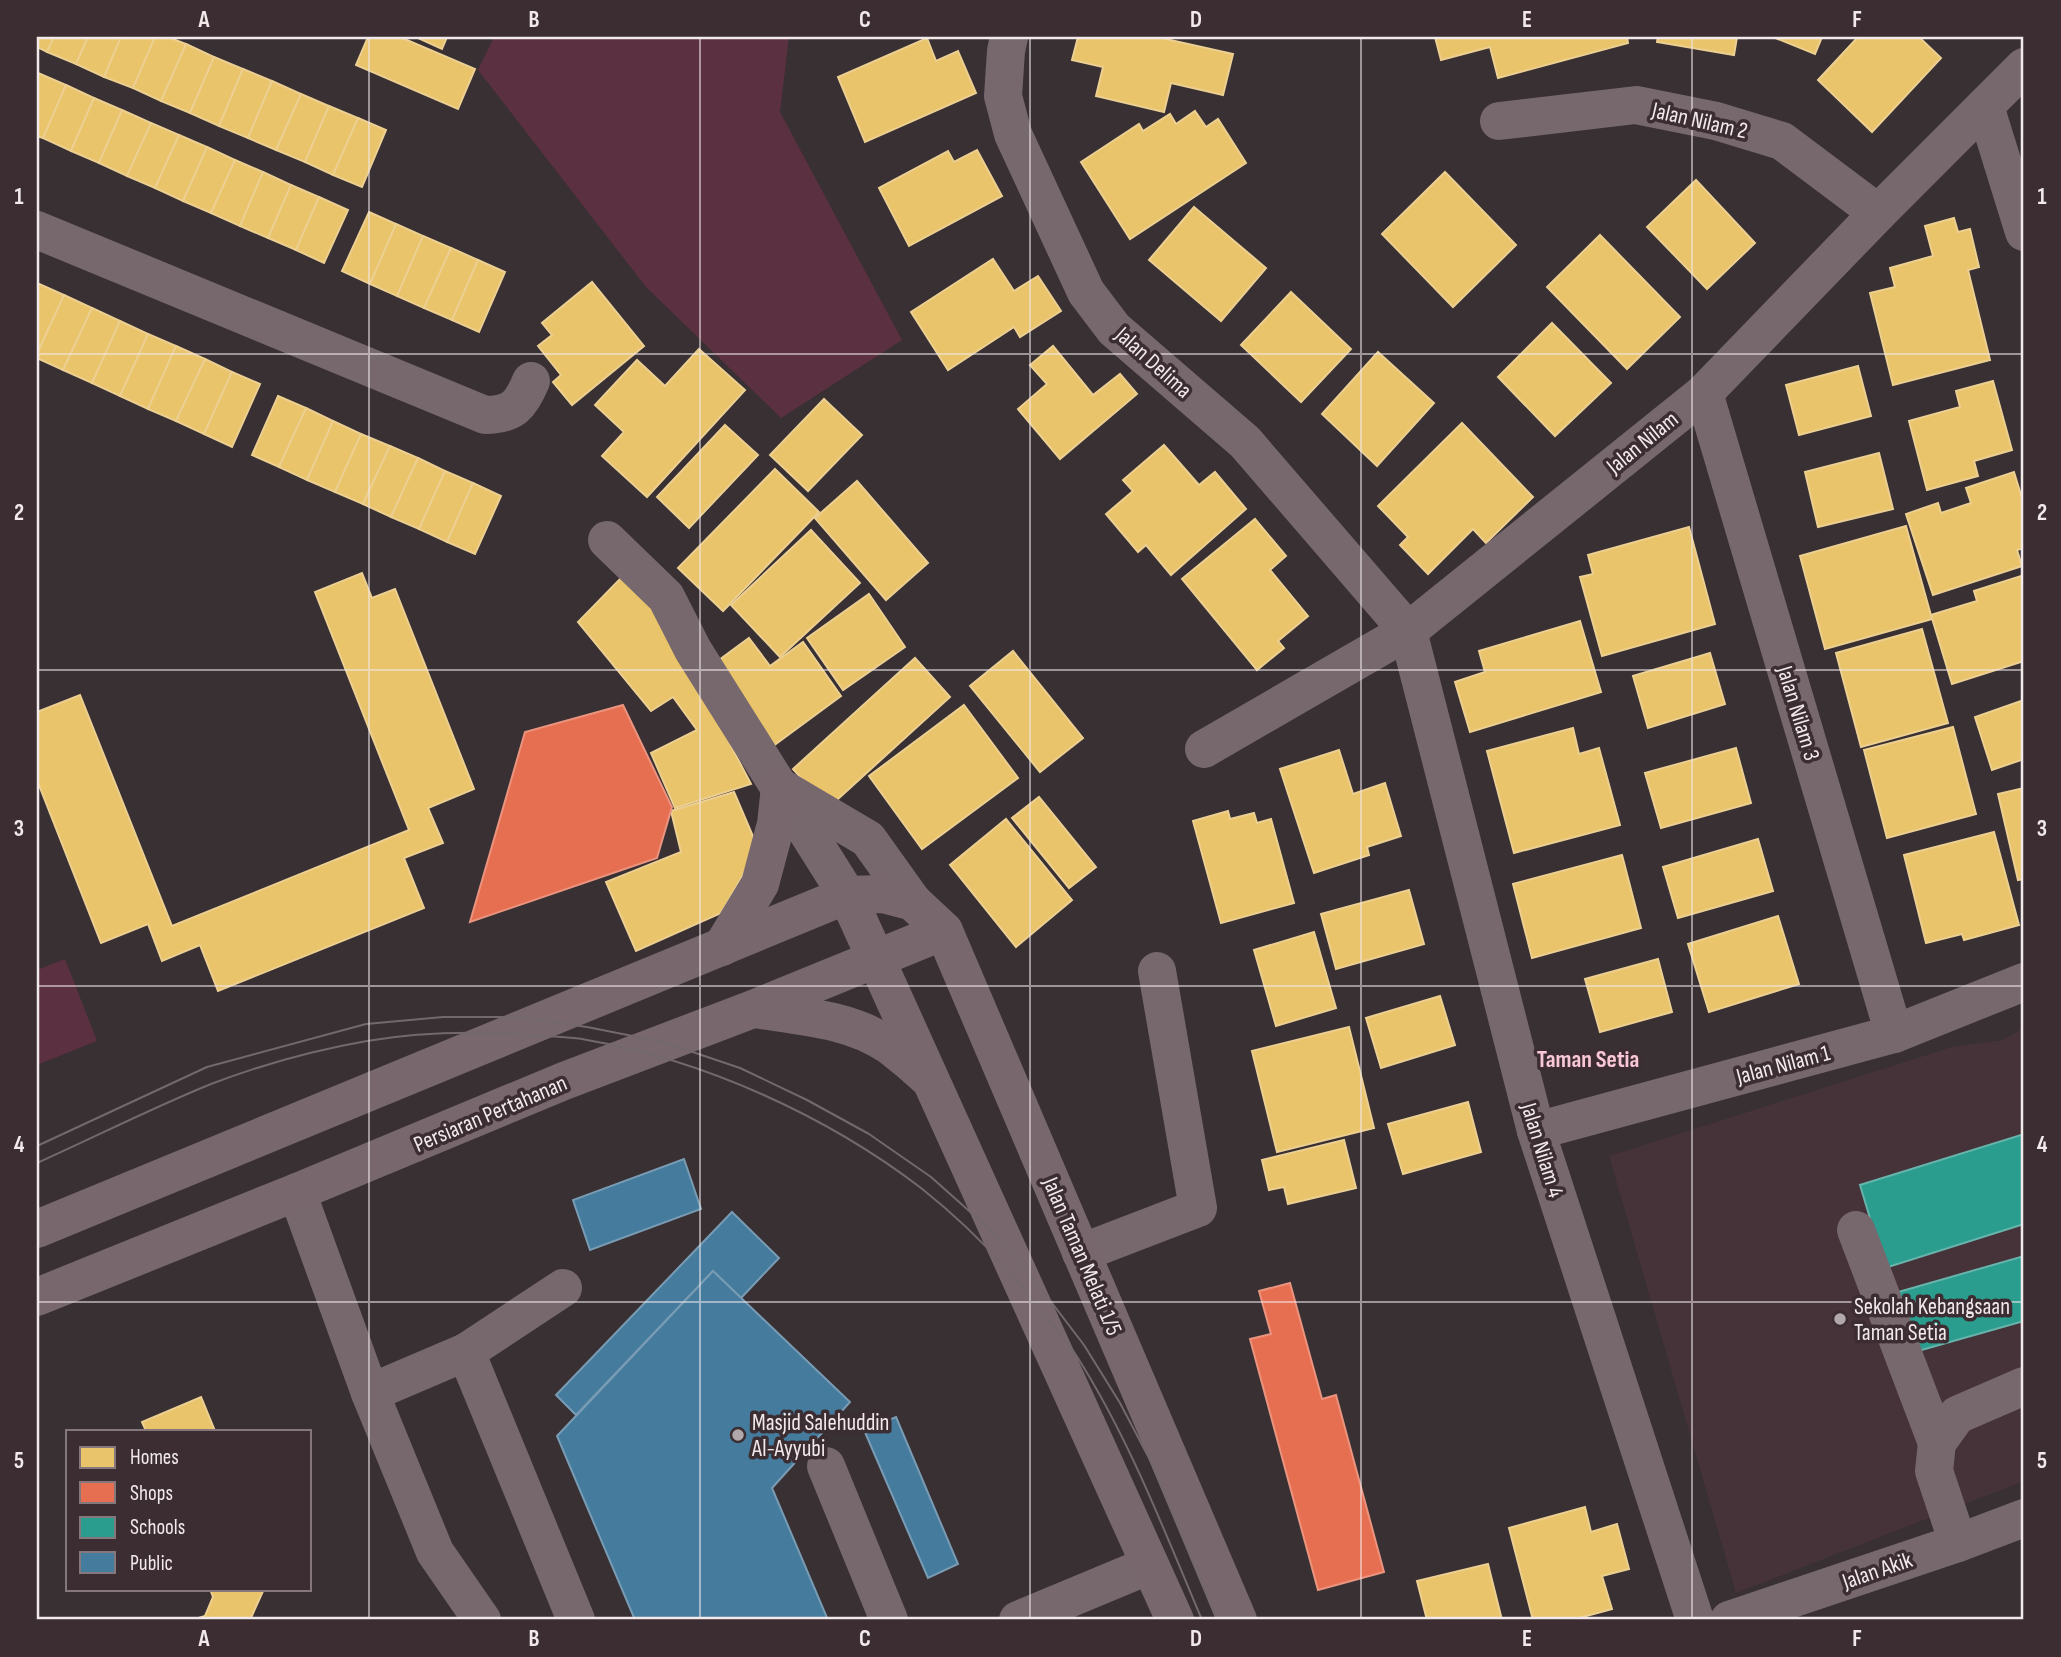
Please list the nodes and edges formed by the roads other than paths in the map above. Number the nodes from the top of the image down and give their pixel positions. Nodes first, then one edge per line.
1 (1009, 37) edge
2 (2024, 67) edge
3 (1985, 106) junction
4 (1499, 121) dead end
5 (1878, 213) junction
6 (37, 230) edge
7 (2024, 232) edge
8 (531, 381) dead end
9 (1704, 393) junction
10 (607, 540) dead end
11 (1408, 631) junction
12 (1204, 749) dead end
13 (780, 787) junction
14 (847, 895) junction
15 (913, 902) junction
16 (944, 931) junction
17 (722, 947) junction
18 (877, 959) junction
19 (1157, 971) dead end
20 (2024, 982) edge
21 (753, 1009) junction
22 (1894, 1034) junction
23 (933, 1081) junction
24 (1536, 1131) junction
25 (298, 1192) junction
26 (37, 1229) edge
27 (1856, 1230) dead end
28 (1082, 1253) junction
29 (563, 1288) dead end
30 (37, 1297) edge
31 (466, 1352) junction
32 (2024, 1386) edge
33 (370, 1393) junction
34 (1937, 1443) junction
35 (826, 1466) dead end
36 (2024, 1518) edge
37 (1958, 1543) junction
38 (1150, 1565) junction
39 (482, 1620) edge
40 (576, 1620) edge
41 (889, 1620) edge
42 (1018, 1620) edge
43 (1175, 1620) edge
44 (1238, 1620) edge
45 (1695, 1620) edge
46 (1729, 1620) edge

1 - 11 street, Jalan Delima
2 - 3 street, Jalan Nilam
3 - 5 street, Jalan Nilam
3 - 7 street
4 - 5 street, Jalan Nilam 2
5 - 9 street, Jalan Nilam
6 - 8 street
9 - 11 street, Jalan Nilam
9 - 22 street, Jalan Nilam 3
10 - 13 street
11 - 12 street, Jalan Nilam
11 - 24 street, Jalan Nilam 4
13 - 14 street
13 - 15 street
13 - 17 main road
14 - 15 main road
14 - 17 main road
14 - 18 main road
15 - 16 main road, Jalan Taman Melati 1/5
16 - 18 main road, Persiaran Pertahanan
16 - 28 main road, Jalan Taman Melati 1/5
17 - 26 main road
18 - 21 main road, Persiaran Pertahanan
18 - 23 main road
19 - 28 street
20 - 22 street, Jalan Nilam 1
21 - 23 main road
21 - 25 main road, Persiaran Pertahanan
22 - 24 street, Jalan Nilam 1
23 - 38 main road
24 - 45 street, Jalan Nilam 4
25 - 30 main road, Persiaran Pertahanan
25 - 33 street
27 - 34 street
28 - 44 main road, Jalan Taman Melati 1/5
29 - 31 street
31 - 33 street
31 - 40 street
32 - 34 street
33 - 39 street
34 - 37 street
35 - 41 street
36 - 37 street, Jalan Akik
37 - 46 street, Jalan Akik
38 - 42 street
38 - 43 main road

